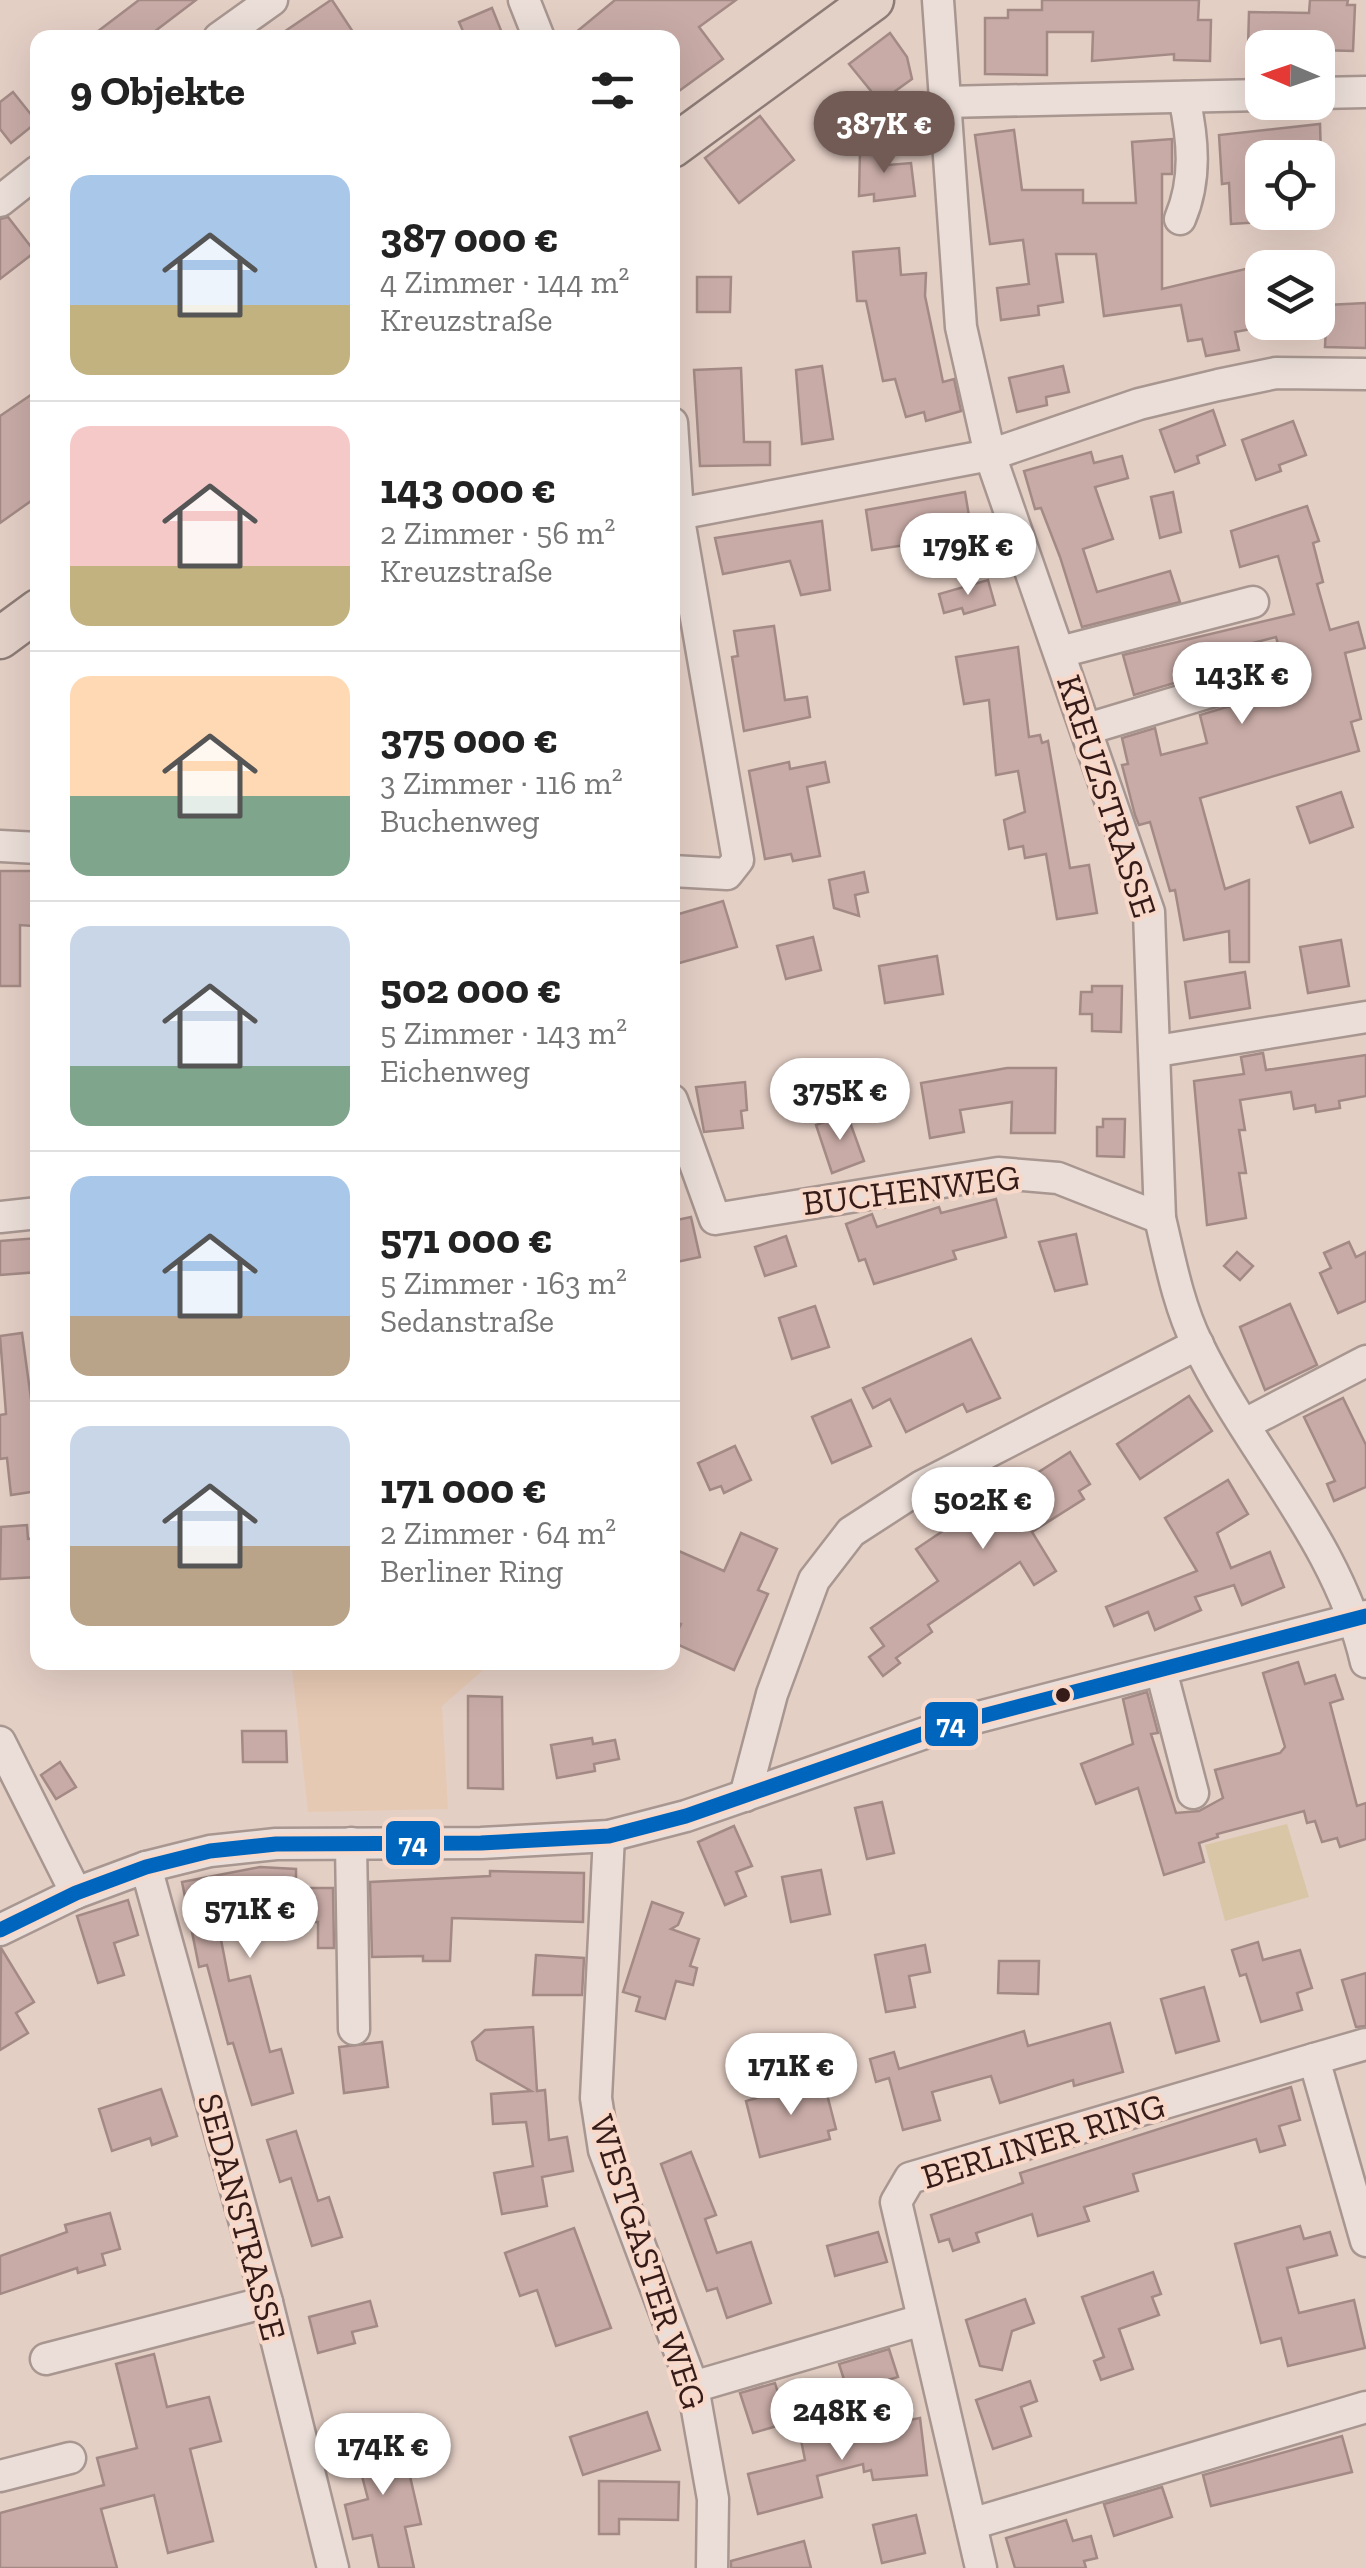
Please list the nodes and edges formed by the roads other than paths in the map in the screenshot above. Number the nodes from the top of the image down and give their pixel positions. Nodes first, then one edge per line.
1 (272, 0) edge
2 (524, 0) edge
3 (873, 0) edge
4 (938, 0) edge
5 (229, 30) edge
6 (535, 30) edge
7 (1366, 92) edge
8 (1335, 93) edge
9 (1245, 95) edge
10 (1184, 97) junction
11 (944, 102) junction
12 (680, 140) edge
13 (30, 177) edge
14 (0, 201) edge
15 (1180, 219) dead end
16 (1366, 374) edge
17 (990, 456) junction
18 (680, 514) edge
19 (680, 526) edge
20 (1252, 602) dead end
21 (30, 616) edge
22 (0, 638) edge
23 (1060, 652) junction
24 (1287, 669) dead end
25 (1087, 729) junction
26 (0, 846) edge
27 (30, 848) edge
28 (680, 871) edge
29 (1366, 1016) edge
30 (1157, 1051) junction
31 (680, 1122) edge
32 (30, 1215) edge
33 (0, 1217) edge
34 (1160, 1218) junction
35 (1198, 1344) junction
36 (1366, 1360) edge
37 (1245, 1424) junction
38 (1361, 1618) edge
39 (1366, 1662) edge
40 (1161, 1670) junction
41 (0, 1742) edge
42 (1193, 1793) dead end
43 (745, 1796) junction
44 (609, 1836) junction
45 (352, 1844) junction
46 (146, 1867) junction
47 (76, 1893) junction
48 (0, 1930) edge
49 (354, 2028) dead end
50 (1366, 2044) edge
51 (1314, 2059) junction
52 (1366, 2241) edge
53 (267, 2302) junction
54 (922, 2320) junction
55 (46, 2359) dead end
56 (693, 2387) junction
57 (1366, 2407) edge
58 (70, 2458) dead end
59 (0, 2476) edge
60 (971, 2524) junction
61 (332, 2568) edge
62 (712, 2568) edge
63 (981, 2568) edge

1 - 5 street
2 - 6 street
3 - 12 main road
4 - 11 street, KREUZSTRASSE
7 - 8 street
9 - 10 street
10 - 11 street
10 - 15 street
11 - 17 street, KREUZSTRASSE
13 - 14 street
16 - 17 street
17 - 18 street
17 - 23 street, KREUZSTRASSE
19 - 28 street
20 - 23 street
21 - 22 main road
23 - 25 street, KREUZSTRASSE
24 - 25 street
25 - 30 street, KREUZSTRASSE
26 - 27 street
29 - 30 street
30 - 34 street, KREUZSTRASSE
31 - 34 street, BUCHENWEG
32 - 33 street
34 - 35 street, KREUZSTRASSE
35 - 37 street, KREUZSTRASSE
35 - 43 street
36 - 37 street
37 - 38 street, KREUZSTRASSE
38 - 39 street, KREUZSTRASSE
38 - 40 street
40 - 42 street
40 - 43 street
41 - 47 street
43 - 44 street
44 - 45 street
44 - 56 street, WESTGASTER WEG
45 - 46 street
45 - 49 street
46 - 47 street
46 - 53 street, SEDANSTRASSE
47 - 48 street
50 - 51 street, BERLINER RING
51 - 52 street
51 - 54 street, BERLINER RING
53 - 55 street
53 - 61 street, SEDANSTRASSE
54 - 56 street
54 - 60 street, BERLINER RING
56 - 62 street, WESTGASTER WEG
57 - 60 street
58 - 59 street
60 - 63 street, BERLINER RING

